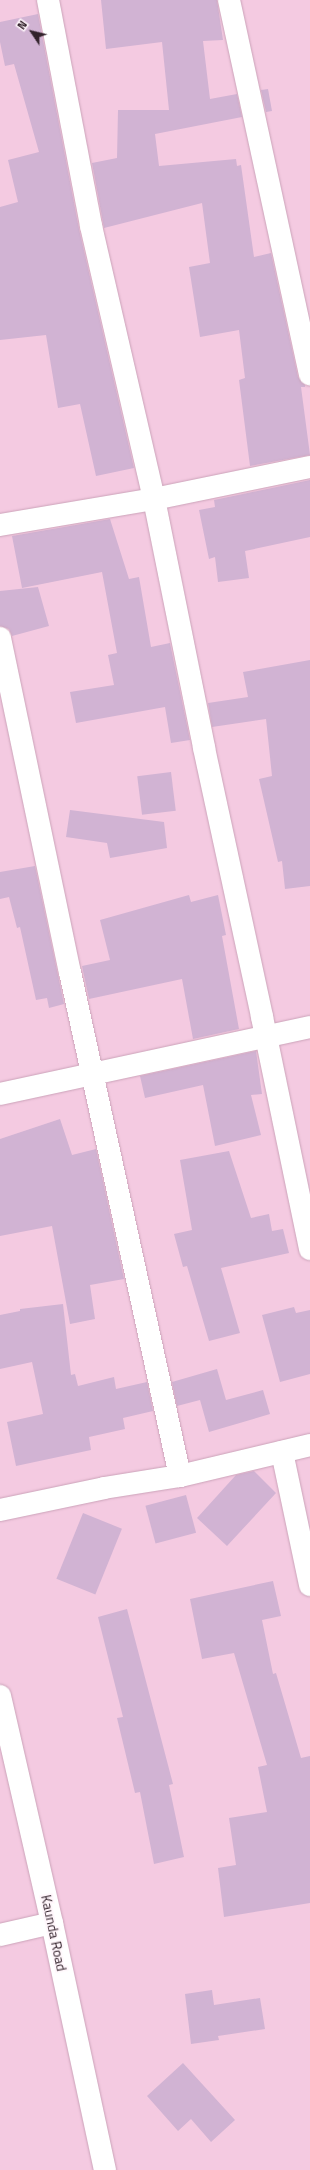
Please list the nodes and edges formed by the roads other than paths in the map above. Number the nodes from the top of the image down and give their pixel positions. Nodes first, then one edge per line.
1 (48, 0) edge
2 (229, 0) edge
3 (310, 374) edge
4 (310, 467) edge
5 (154, 499) junction
6 (0, 525) edge
7 (0, 638) edge
8 (310, 1027) edge
9 (266, 1037) junction
10 (92, 1074) junction
11 (0, 1094) edge
12 (310, 1249) edge
13 (310, 1445) edge
14 (282, 1452) junction
15 (180, 1476) junction
16 (0, 1510) edge
17 (310, 1585) edge
18 (0, 1696) edge
19 (52, 1923) junction
20 (0, 1935) edge
21 (105, 2170) edge

1 - 5 street
2 - 3 street
4 - 5 street
5 - 6 street
5 - 9 street
7 - 10 street
8 - 9 street
9 - 10 street
9 - 12 street
10 - 11 street
10 - 15 street
13 - 14 street
14 - 15 street
14 - 17 street
15 - 16 street
18 - 19 street, Kaunda Road
19 - 20 street
19 - 21 street, Kaunda Road

